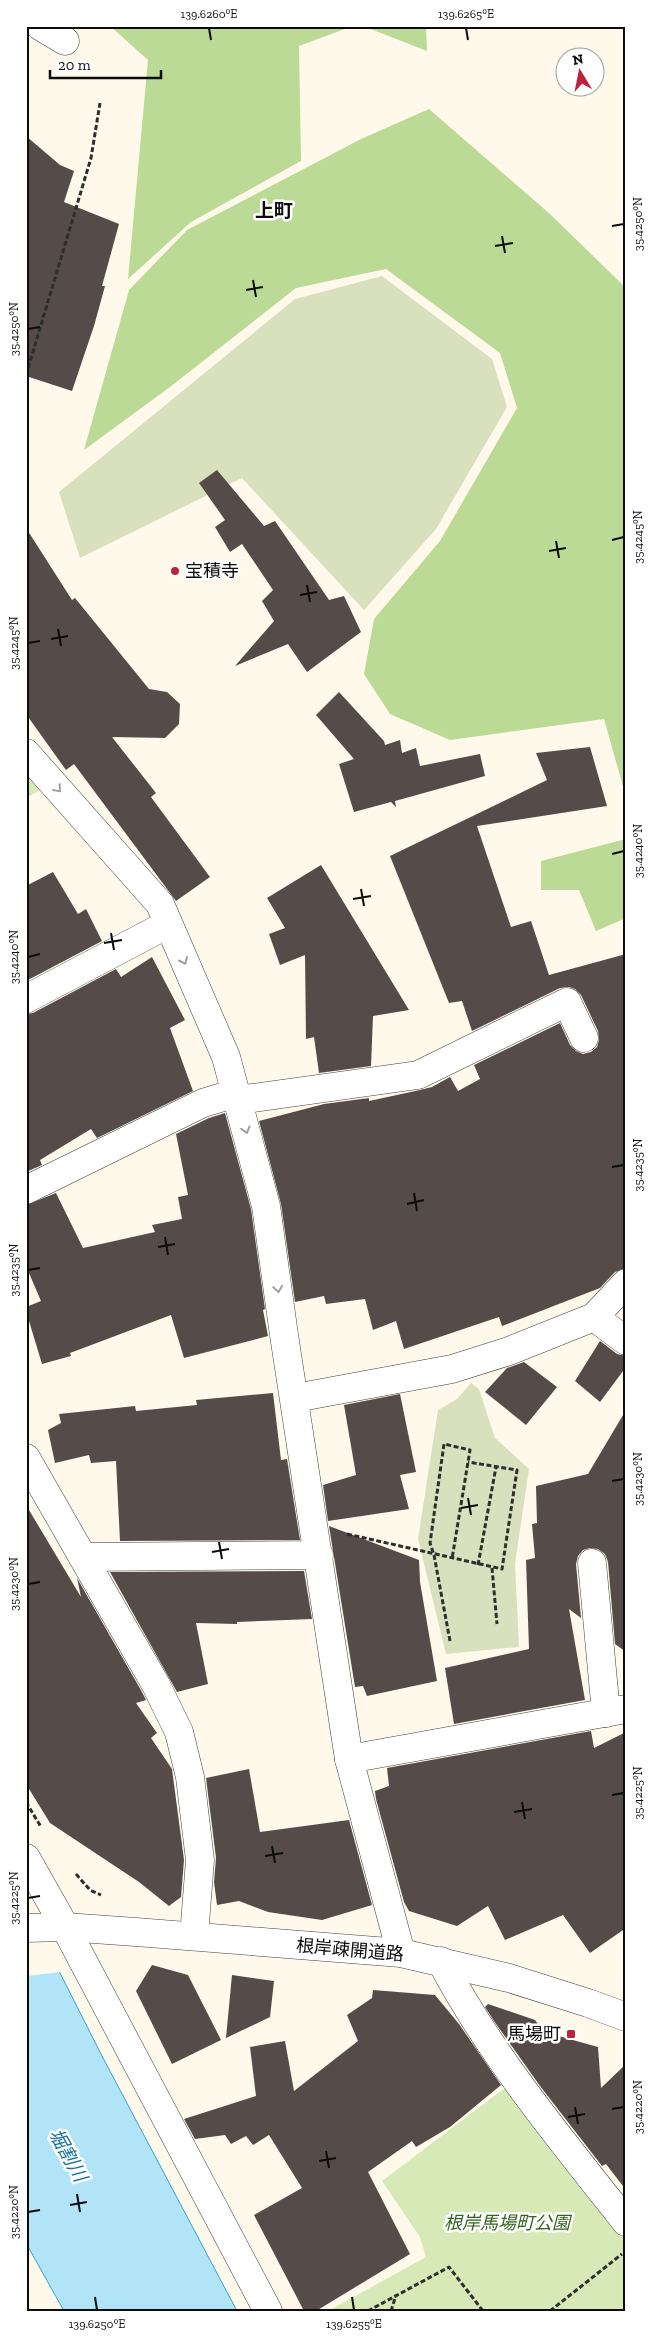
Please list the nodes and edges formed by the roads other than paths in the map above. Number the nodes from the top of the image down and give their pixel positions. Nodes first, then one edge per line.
1 (40, 26) edge
2 (64, 40) dead end
3 (26, 753) edge
4 (168, 924) junction
5 (26, 999) edge
6 (584, 1038) dead end
7 (237, 1097) junction
8 (26, 1190) edge
9 (626, 1283) edge
10 (594, 1317) junction
11 (626, 1341) edge
12 (295, 1398) junction
13 (26, 1458) edge
14 (317, 1544) junction
15 (83, 1557) junction
16 (592, 1563) dead end
17 (616, 1711) edge
18 (349, 1759) junction
19 (26, 1858) edge
20 (65, 1927) junction
21 (32, 1928) edge
22 (194, 1936) junction
23 (401, 1953) junction
24 (441, 1962) junction
25 (626, 2018) edge
26 (626, 2222) edge
27 (268, 2311) edge

1 - 2 street
3 -> 4 street
4 - 5 street
4 -> 7 street
6 - 7 street
7 - 8 street
7 -> 12 street
9 - 10 street
10 - 11 street
10 - 12 street
12 - 14 street
13 - 15 street
14 - 15 street
14 - 18 street
15 - 22 street
16 - 17 street
17 - 18 street
18 - 23 street
19 - 20 street
20 - 21 street, 根岸疎開道路
20 - 22 street, 根岸疎開道路
20 - 27 street
22 - 23 street, 根岸疎開道路
23 - 24 street, 根岸疎開道路
24 - 25 street, 根岸疎開道路
24 - 26 street

